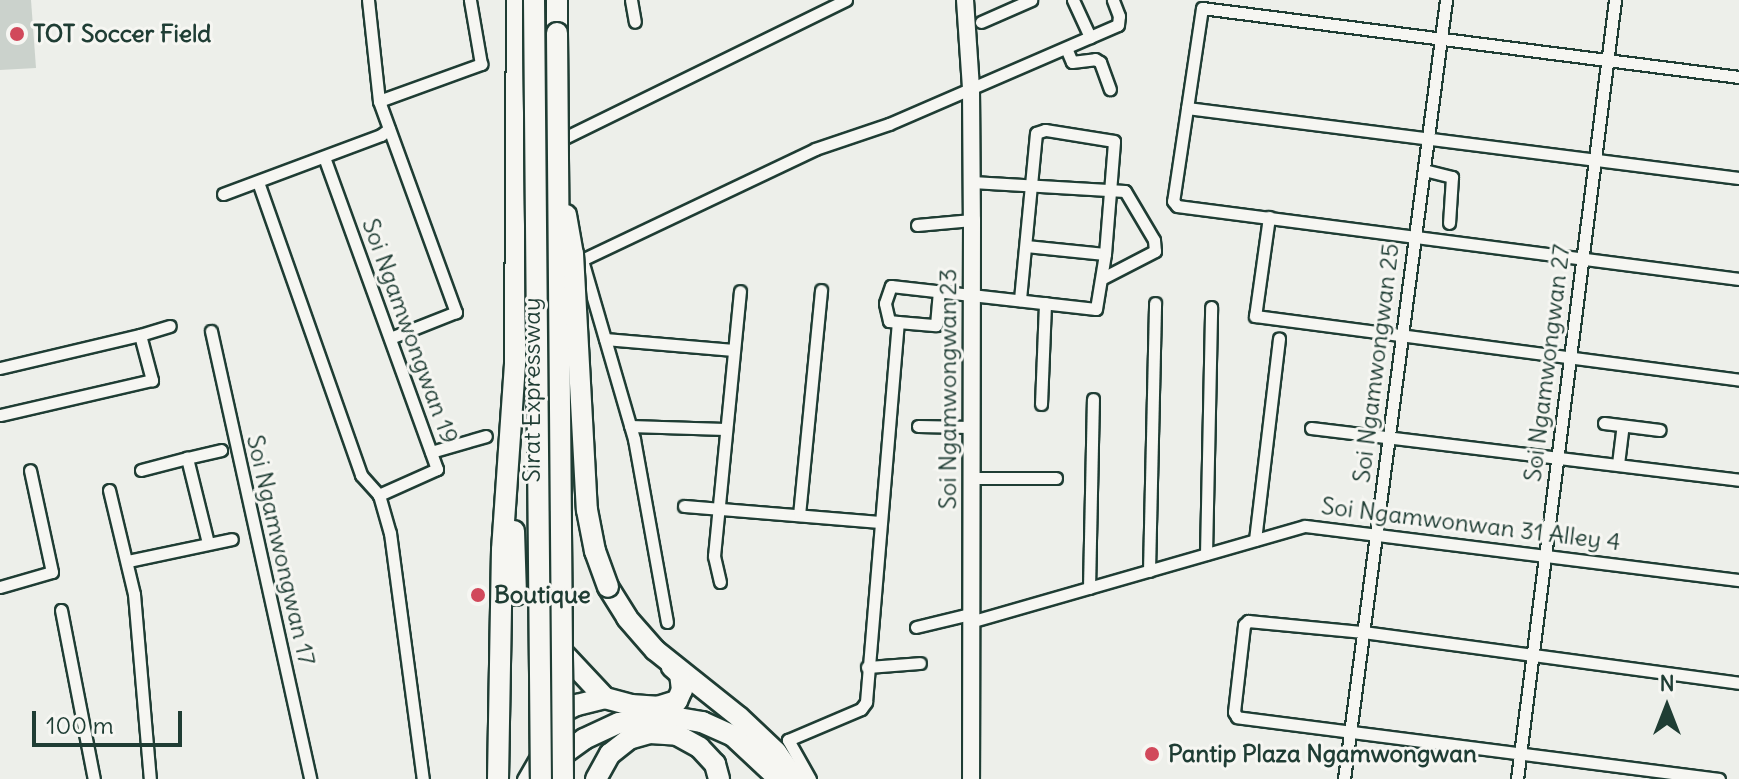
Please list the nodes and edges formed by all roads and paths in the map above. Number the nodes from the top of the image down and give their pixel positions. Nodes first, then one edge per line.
1 (368, 0) edge
2 (470, 0) edge
3 (517, 0) edge
4 (534, 0) edge
5 (548, 0) edge
6 (557, 0) edge
7 (631, 0) edge
8 (846, 0) edge
9 (965, 0) edge
10 (1031, 0) edge
11 (1073, 0) edge
12 (1113, 0) edge
13 (1446, 0) edge
14 (1615, 0) edge
15 (635, 22) dead end
16 (981, 22) dead end
17 (1090, 37) junction
18 (1441, 38) junction
19 (1066, 48) junction
20 (1607, 60) junction
21 (1739, 77) edge
22 (971, 89) junction
23 (1110, 89) dead end
24 (379, 101) junction
25 (1187, 108) junction
26 (389, 129) junction
27 (1428, 138) junction
28 (548, 145) junction
29 (324, 157) junction
30 (1594, 160) junction
31 (1424, 170) junction
32 (558, 171) junction
33 (1739, 178) edge
34 (258, 182) junction
35 (972, 182) junction
36 (1030, 185) junction
37 (1112, 193) junction
38 (223, 194) dead end
39 (1269, 217) junction
40 (972, 220) junction
41 (1449, 223) dead end
42 (917, 225) dead end
43 (1415, 235) junction
44 (1026, 246) junction
45 (1105, 254) junction
46 (1582, 258) junction
47 (582, 260) junction
48 (546, 275) junction
49 (1103, 278) junction
50 (1739, 279) edge
51 (821, 290) dead end
52 (740, 291) dead end
53 (939, 291) junction
54 (973, 295) junction
55 (1020, 300) junction
56 (1045, 303) junction
57 (1155, 303) dead end
58 (1211, 307) dead end
59 (898, 322) junction
60 (170, 326) dead end
61 (211, 331) dead end
62 (140, 335) junction
63 (1402, 335) junction
64 (390, 338) junction
65 (1279, 338) dead end
66 (605, 339) junction
67 (734, 350) junction
68 (1570, 359) junction
69 (0, 368) edge
70 (1739, 380) edge
71 (1093, 399) dead end
72 (1041, 404) dead end
73 (0, 415) edge
74 (1604, 423) dead end
75 (630, 426) junction
76 (918, 426) dead end
77 (1623, 426) junction
78 (971, 427) junction
79 (1311, 428) dead end
80 (725, 429) junction
81 (1660, 430) dead end
82 (486, 436) dead end
83 (1389, 436) junction
84 (221, 450) dead end
85 (431, 452) junction
86 (1558, 457) junction
87 (187, 458) junction
88 (510, 458) junction
89 (1618, 464) junction
90 (545, 465) junction
91 (30, 470) dead end
92 (141, 470) dead end
93 (971, 478) junction
94 (1056, 478) dead end
95 (1739, 480) edge
96 (109, 490) dead end
97 (379, 495) junction
98 (510, 500) junction
99 (684, 506) dead end
100 (718, 510) junction
101 (799, 515) junction
102 (880, 522) junction
103 (1376, 532) junction
104 (232, 539) dead end
105 (1255, 540) junction
106 (208, 543) junction
107 (1206, 554) junction
108 (1545, 555) junction
109 (128, 561) junction
110 (1149, 571) junction
111 (1739, 580) edge
112 (720, 582) dead end
113 (0, 587) edge
114 (1089, 588) junction
115 (61, 610) dead end
116 (970, 618) junction
117 (667, 622) dead end
118 (916, 627) dead end
119 (1363, 632) junction
120 (548, 637) junction
121 (655, 650) junction
122 (1533, 656) junction
123 (920, 663) dead end
124 (867, 667) junction
125 (1739, 683) edge
126 (605, 698) junction
127 (547, 719) junction
128 (1350, 732) junction
129 (1520, 756) junction
130 (1694, 777) edge
131 (94, 779) edge
132 (150, 779) edge
133 (310, 779) edge
134 (423, 779) edge
135 (498, 779) edge
136 (511, 779) edge
137 (523, 779) edge
138 (544, 779) edge
139 (563, 779) edge
140 (596, 779) edge
141 (719, 779) edge
142 (779, 779) edge
143 (795, 779) edge
144 (810, 779) edge
145 (971, 779) edge
146 (1344, 779) edge
147 (1517, 779) edge
148 (1719, 779) edge

1 - 24 street
2 - 24 street
3 - 88 highway
4 - 138 highway, Sirat Expressway, bridge
5 - 28 street
6 - 32 highway, Sirat Expressway, bridge
7 - 15 street
8 - 28 street
9 - 22 street, Soi Ngamwongwan 23
10 - 16 street
11 - 17 street
12 - 17 street
13 - 18 street, Soi Ngamwongwan 25
14 - 20 street, Soi Ngamwongwan 27
17 - 19 street
18 - 20 street
18 - 25 street
18 - 27 street, Soi Ngamwongwan 25
19 - 22 street
19 - 23 street
20 - 21 street
20 - 30 street, Soi Ngamwongwan 27
22 - 35 street, Soi Ngamwongwan 23
22 - 47 street
24 - 26 street
25 - 27 street
25 - 39 street
26 - 29 street
26 - 64 street
27 - 30 street
27 - 31 street, Soi Ngamwongwan 25
28 - 48 street
29 - 34 street
29 - 64 street, Soi Ngamwongwan 19
30 - 33 street
30 - 46 street, Soi Ngamwongwan 27
31 - 41 street
31 - 43 street, Soi Ngamwongwan 25
32 - 121 highway, bridge
32 - 139 highway, Sirat Expressway, bridge
34 - 38 street
34 - 97 street
35 - 36 street
35 - 40 street, Soi Ngamwongwan 23
36 - 37 street
36 - 37 street
36 - 44 street
37 - 45 street
37 - 49 street
39 - 43 street
39 - 63 street
40 - 42 street
40 - 54 street, Soi Ngamwongwan 23
43 - 46 street
43 - 63 street, Soi Ngamwongwan 25
44 - 45 street
44 - 55 street
45 - 49 street
46 - 50 street
46 - 68 street, Soi Ngamwongwan 27
47 - 48 street
47 - 66 street
48 - 90 street
49 - 56 street
51 - 101 street
52 - 67 street
53 - 54 street
53 - 59 street
53 - 59 street
54 - 55 street
54 - 78 street, Soi Ngamwongwan 23
55 - 56 street
56 - 72 street
57 - 110 street
58 - 107 street
59 - 102 street
60 - 62 street
61 - 133 street, Soi Ngamwongwan 17
62 - 69 street
62 - 73 street
63 - 68 street
63 - 83 street, Soi Ngamwongwan 25
64 - 85 street, Soi Ngamwongwan 19
65 - 105 street
66 - 67 street
66 - 75 street
67 - 80 street
68 - 70 street
68 - 86 street, Soi Ngamwongwan 27
71 - 114 street
74 - 77 street
75 - 80 street
75 - 117 street
76 - 78 street
77 - 81 street
77 - 89 street
78 - 93 street, Soi Ngamwongwan 23
79 - 83 street
80 - 100 street
82 - 85 street
83 - 86 street
83 - 103 street, Soi Ngamwongwan 25
84 - 87 street
85 - 97 street, Soi Ngamwongwan 19
86 - 89 street
86 - 108 street, Soi Ngamwongwan 27
87 - 92 street
87 - 106 street
88 - 90 highway
88 - 98 highway
89 - 95 street
90 - 98 highway
90 - 120 street
91 - 113 street
93 - 94 street
93 - 116 street, Soi Ngamwongwan 23
96 - 109 street
97 - 134 street
98 - 135 highway
98 - 136 highway
99 - 100 street
100 - 101 street
100 - 112 street
101 - 102 street
102 - 124 street
103 - 105 street, Soi Ngamwonwan 31 Alley 4
103 - 108 street, Soi Ngamwonwan 31 Alley 4
103 - 119 street, Soi Ngamwongwan 25
104 - 106 street
105 - 107 street, Soi Ngamwonwan 31 Alley 4
106 - 109 street
107 - 110 street, Soi Ngamwonwan 31 Alley 4
108 - 111 street, Soi Ngamwonwan 31 Alley 4
108 - 122 street, Soi Ngamwongwan 27
109 - 132 street
110 - 114 street, Soi Ngamwonwan 31 Alley 4
114 - 116 street, Soi Ngamwonwan 31 Alley 4
115 - 131 street
116 - 118 street, Soi Ngamwonwan 31 Alley 4
116 - 145 street, Soi Ngamwongwan 23
119 - 122 street
119 - 128 street, Soi Ngamwongwan 25
119 - 128 street
120 - 126 highway
120 - 127 street
121 - 126 highway
121 - 143 highway
122 - 125 street
122 - 129 street, Soi Ngamwongwan 27
123 - 124 street
124 - 144 street
126 - 127 highway
127 - 137 street
128 - 129 street
128 - 146 street, Soi Ngamwongwan 25
129 - 130 street
129 - 147 street, Soi Ngamwongwan 27
130 - 148 street
138 - 142 highway
140 - 141 highway

